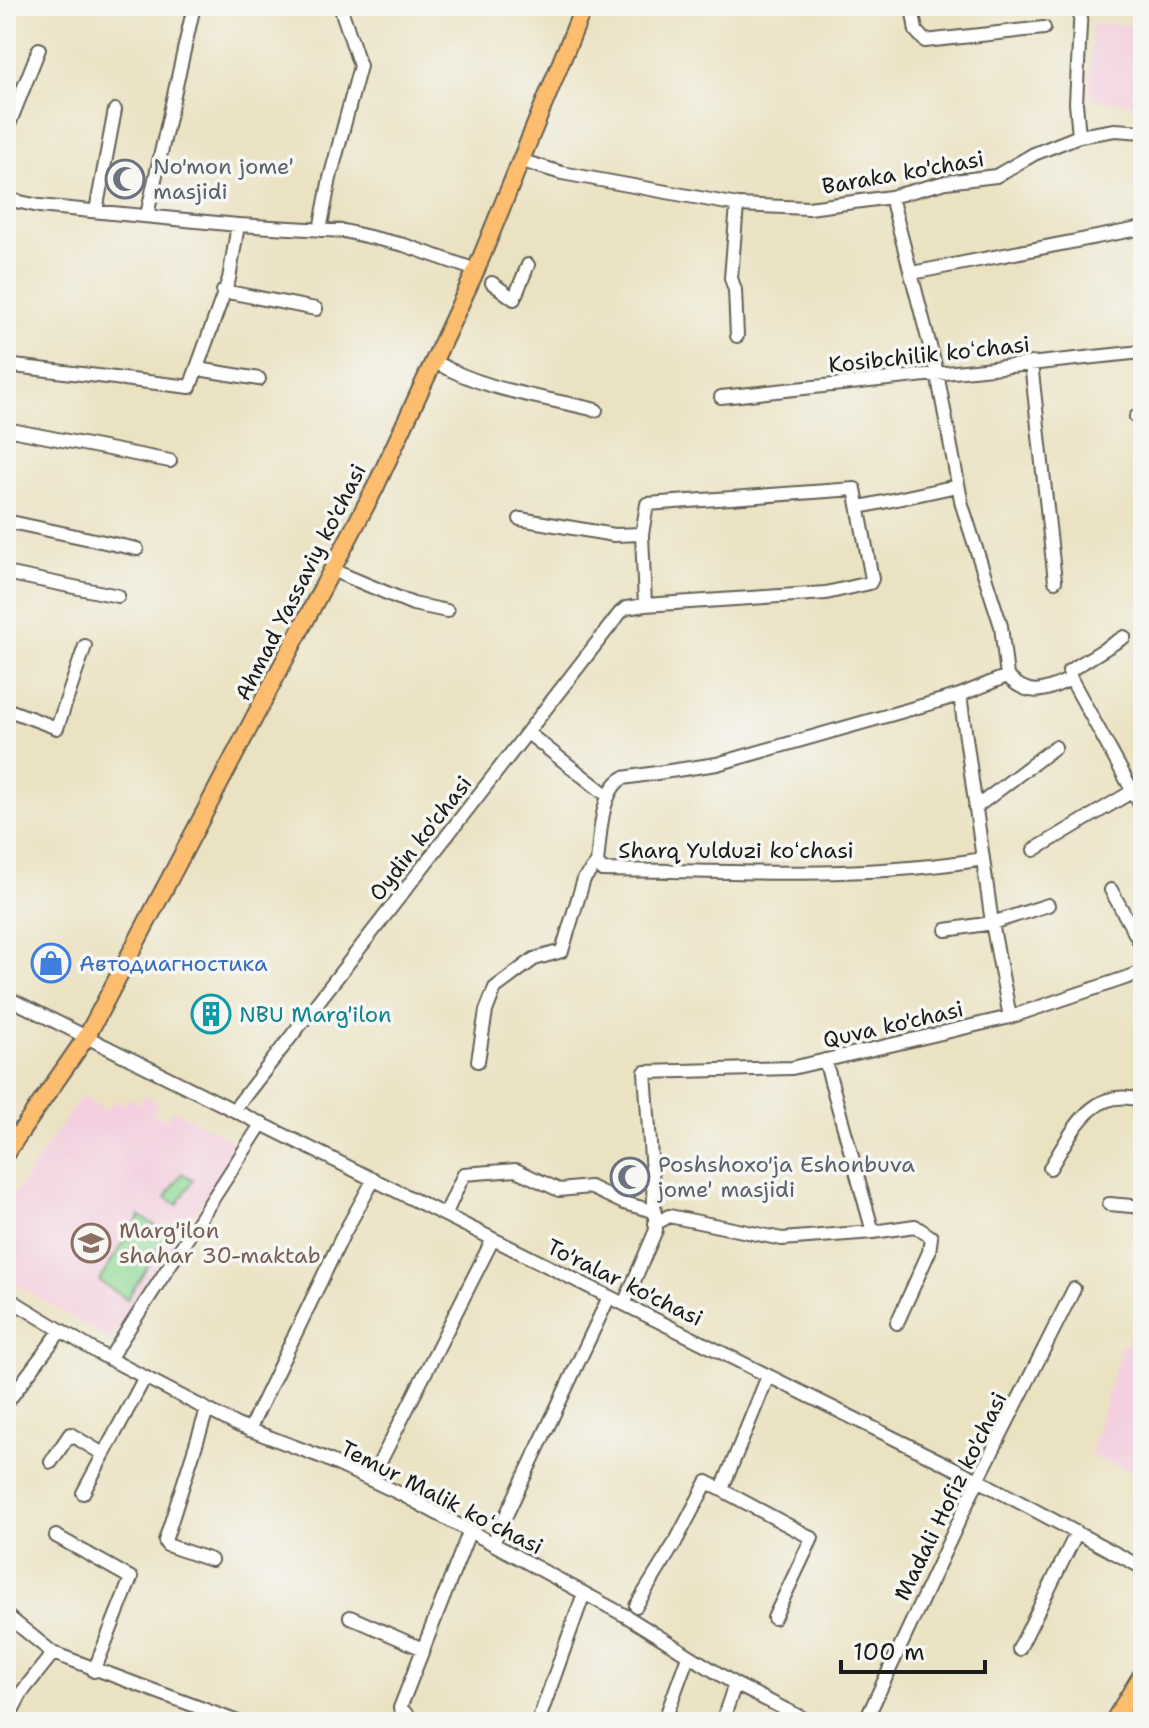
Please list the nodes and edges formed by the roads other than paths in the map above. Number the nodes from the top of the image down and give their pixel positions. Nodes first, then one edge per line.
1 (194, 6) edge
2 (340, 6) edge
3 (584, 6) edge
4 (912, 6) edge
5 (1081, 6) edge
6 (1044, 28) dead end
7 (39, 49) dead end
8 (115, 110) dead end
9 (6, 132) edge
10 (1143, 132) edge
11 (1079, 136) junction
12 (522, 161) junction
13 (891, 197) junction
14 (6, 199) edge
15 (737, 205) junction
16 (96, 211) junction
17 (147, 215) junction
18 (238, 225) junction
19 (1143, 228) edge
20 (320, 230) junction
21 (528, 265) dead end
22 (476, 270) junction
23 (912, 273) junction
24 (492, 283) dead end
25 (223, 291) junction
26 (316, 309) dead end
27 (737, 336) dead end
28 (1141, 352) edge
29 (434, 361) junction
30 (1031, 363) junction
31 (6, 365) edge
32 (198, 369) junction
33 (937, 373) junction
34 (259, 379) dead end
35 (721, 397) dead end
36 (596, 410) dead end
37 (6, 429) edge
38 (170, 461) dead end
39 (957, 486) junction
40 (860, 507) junction
41 (520, 519) dead end
42 (6, 521) edge
43 (642, 534) junction
44 (137, 549) dead end
45 (332, 570) junction
46 (6, 573) edge
47 (1055, 581) dead end
48 (118, 596) dead end
49 (645, 605) junction
50 (447, 611) dead end
51 (1124, 637) dead end
52 (85, 646) dead end
53 (1007, 676) junction
54 (1071, 679) junction
55 (960, 695) junction
56 (6, 709) edge
57 (529, 734) junction
58 (1055, 747) dead end
59 (1133, 791) junction
60 (608, 796) junction
61 (975, 808) junction
62 (1143, 810) edge
63 (1034, 850) dead end
64 (983, 859) junction
65 (597, 863) junction
66 (1111, 890) dead end
67 (1048, 905) dead end
68 (992, 923) junction
69 (946, 930) dead end
70 (1143, 948) edge
71 (1143, 972) edge
72 (6, 997) edge
73 (1010, 1017) junction
74 (87, 1036) junction
75 (825, 1060) junction
76 (478, 1061) dead end
77 (1143, 1101) edge
78 (234, 1110) junction
79 (262, 1123) junction
80 (6, 1153) edge
81 (1050, 1168) dead end
82 (374, 1179) junction
83 (1109, 1204) dead end
84 (1143, 1207) edge
85 (445, 1215) junction
86 (654, 1217) junction
87 (873, 1232) junction
88 (493, 1239) junction
89 (1074, 1289) dead end
90 (6, 1297) edge
91 (609, 1297) junction
92 (624, 1304) junction
93 (897, 1323) dead end
94 (61, 1330) junction
95 (109, 1359) junction
96 (768, 1376) junction
97 (145, 1377) junction
98 (6, 1404) edge
99 (207, 1410) junction
100 (249, 1430) junction
101 (103, 1454) junction
102 (51, 1462) dead end
103 (371, 1480) junction
104 (978, 1480) junction
105 (722, 1489) junction
106 (83, 1493) dead end
107 (470, 1530) junction
108 (1077, 1532) junction
109 (56, 1536) dead end
110 (493, 1543) junction
111 (211, 1560) dead end
112 (1143, 1568) edge
113 (583, 1596) junction
114 (636, 1606) dead end
115 (6, 1615) edge
116 (350, 1617) dead end
117 (774, 1618) dead end
118 (423, 1649) junction
119 (1019, 1649) dead end
120 (53, 1653) junction
121 (688, 1656) junction
122 (94, 1671) junction
123 (1143, 1673) edge
124 (735, 1684) junction
125 (1143, 1707) edge
126 (6, 1722) edge
127 (238, 1722) edge
128 (415, 1722) edge
129 (538, 1722) edge
130 (664, 1722) edge
131 (722, 1722) edge
132 (810, 1722) edge
133 (865, 1722) edge
134 (1113, 1722) edge
135 (1134, 1722) edge

1 - 17 street
2 - 20 street
3 - 12 main road, Ahmad Yassaviy ko'chasi
4 - 6 street
5 - 11 street
7 - 9 street
8 - 16 street
10 - 11 street, Baraka ko'chasi
11 - 13 street, Baraka ko'chasi
12 - 15 street, Baraka ko'chasi
12 - 22 main road, Ahmad Yassaviy ko'chasi
13 - 15 street, Baraka ko'chasi
13 - 23 street
14 - 16 street
15 - 27 street
16 - 17 street
17 - 18 street
18 - 20 street
18 - 25 street
19 - 23 street
20 - 22 street
21 - 24 street
22 - 29 main road, Ahmad Yassaviy ko'chasi
23 - 33 street
25 - 26 street
25 - 32 street
28 - 30 street, Kosibchilik koʻchasi
29 - 36 street
29 - 45 main road, Ahmad Yassaviy ko'chasi
30 - 33 street, Kosibchilik koʻchasi
30 - 47 street
31 - 32 street
32 - 34 street
33 - 35 street, Kosibchilik koʻchasi
33 - 39 street
37 - 38 street
39 - 40 street
39 - 53 street
40 - 43 street
40 - 49 street, Oydin ko'chasi
41 - 43 street
42 - 44 street
43 - 49 street
45 - 50 street
45 - 74 main road, Ahmad Yassaviy ko'chasi
46 - 48 street
49 - 57 street, Oydin ko'chasi
51 - 54 street
52 - 56 street
53 - 54 street
53 - 55 street
54 - 59 street
55 - 60 street
55 - 61 street
57 - 60 street
57 - 78 street, Oydin ko'chasi
58 - 61 street
59 - 62 street
59 - 63 street
60 - 65 street, Sharq Yulduzi koʻchasi
61 - 64 street
64 - 65 street, Sharq Yulduzi koʻchasi
64 - 68 street
65 - 76 street
66 - 70 street
67 - 68 street
68 - 69 street
68 - 73 street
71 - 73 street, Quva ko'chasi
72 - 74 street, To'ralar ko'chasi
73 - 75 street, Quva ko'chasi
74 - 78 street, To'ralar ko'chasi
74 - 80 main road, Ahmad Yassaviy ko'chasi
75 - 86 street, Quva ko'chasi
75 - 87 street
77 - 81 street
78 - 79 street, To'ralar ko'chasi
79 - 82 street, To'ralar ko'chasi
79 - 95 street
82 - 85 street, To'ralar ko'chasi
82 - 100 street
83 - 84 street
85 - 86 street
85 - 88 street, To'ralar ko'chasi
86 - 87 street
86 - 92 street
87 - 93 street
88 - 91 street, To'ralar ko'chasi
88 - 103 street
89 - 104 street, Madali Hofiz ko'chasi
90 - 94 street, Temur Malik koʻchasi
91 - 92 street, To'ralar ko'chasi
91 - 110 street
92 - 96 street, To'ralar ko'chasi
94 - 95 street, Temur Malik koʻchasi
94 - 98 street
95 - 97 street, Temur Malik koʻchasi
96 - 104 street, To'ralar ko'chasi
96 - 105 street
97 - 99 street, Temur Malik koʻchasi
97 - 101 street
99 - 100 street, Temur Malik koʻchasi
99 - 111 street
100 - 103 street, Temur Malik koʻchasi
101 - 102 street
101 - 106 street
103 - 107 street, Temur Malik koʻchasi
104 - 108 street, To'ralar ko'chasi
104 - 133 street, Madali Hofiz ko'chasi
105 - 114 street
105 - 117 street
107 - 110 street, Temur Malik koʻchasi
107 - 118 street
108 - 112 street, To'ralar ko'chasi
108 - 119 street
109 - 122 street
110 - 113 street, Temur Malik koʻchasi
113 - 121 street, Temur Malik koʻchasi
113 - 129 street
115 - 120 street
116 - 118 street
118 - 128 street
120 - 122 street
120 - 126 street
121 - 124 street, Temur Malik koʻchasi
121 - 130 street
122 - 127 street
123 - 134 main road
124 - 131 street
124 - 132 street, Temur Malik koʻchasi
125 - 135 main road

